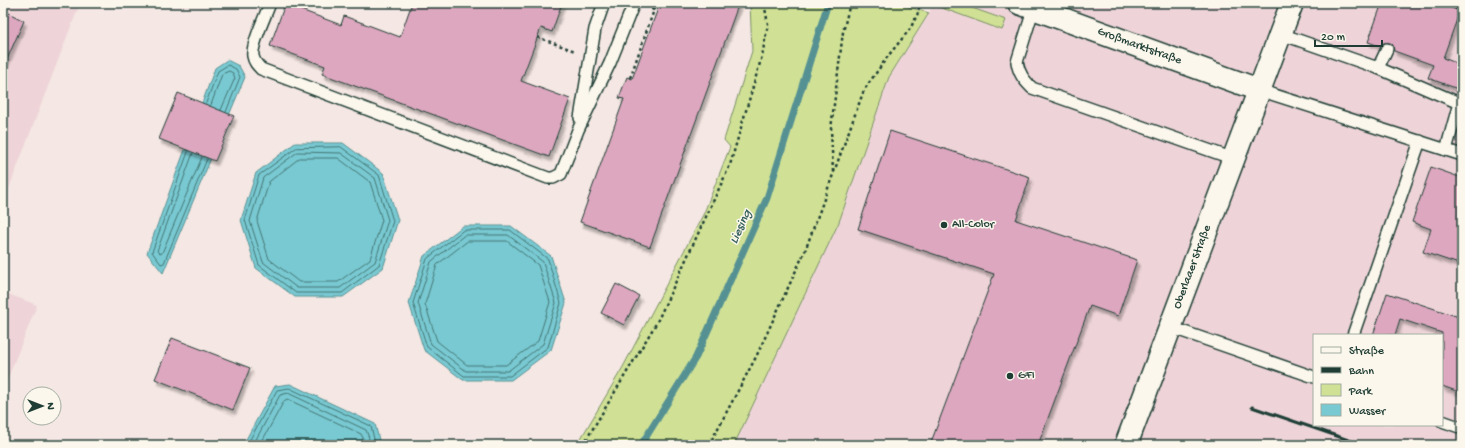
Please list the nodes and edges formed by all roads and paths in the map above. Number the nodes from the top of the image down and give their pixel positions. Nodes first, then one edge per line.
1 (270, 3) edge
2 (604, 3) edge
3 (764, 3) edge
4 (850, 3) edge
5 (919, 3) edge
6 (1292, 3) edge
7 (1458, 3) edge
8 (639, 4) edge
9 (1029, 5) edge
10 (1462, 5) edge
11 (1281, 34) junction
12 (1387, 49) dead end
13 (1378, 68) junction
14 (630, 78) dead end
15 (1259, 90) junction
16 (578, 130) junction
17 (1420, 141) junction
18 (1446, 150) junction
19 (1462, 155) edge
20 (1234, 159) junction
21 (833, 174) junction
22 (1170, 327) junction
23 (1353, 334) edge
24 (1313, 377) edge
25 (1443, 421) edge
26 (1462, 428) edge
27 (584, 445) edge
28 (709, 445) edge
29 (1126, 445) edge

1 - 16 lane
2 - 16 lane
3 - 27 path
4 - 21 path
5 - 21 path
6 - 11 main road, Oberlaaer Straße
7 - 10 lane
8 - 14 path
8 - 16 lane
9 - 15 main road, Großmarktstraße
9 - 20 lane
11 - 13 lane
11 - 15 main road, Oberlaaer Straße
12 - 13 lane
13 - 18 lane
15 - 17 lane
15 - 20 main road, Oberlaaer Straße
17 - 18 lane
17 - 23 lane
18 - 19 lane
20 - 22 main road, Oberlaaer Straße
21 - 28 path
22 - 24 lane
22 - 29 main road, Oberlaaer Straße
25 - 26 lane

